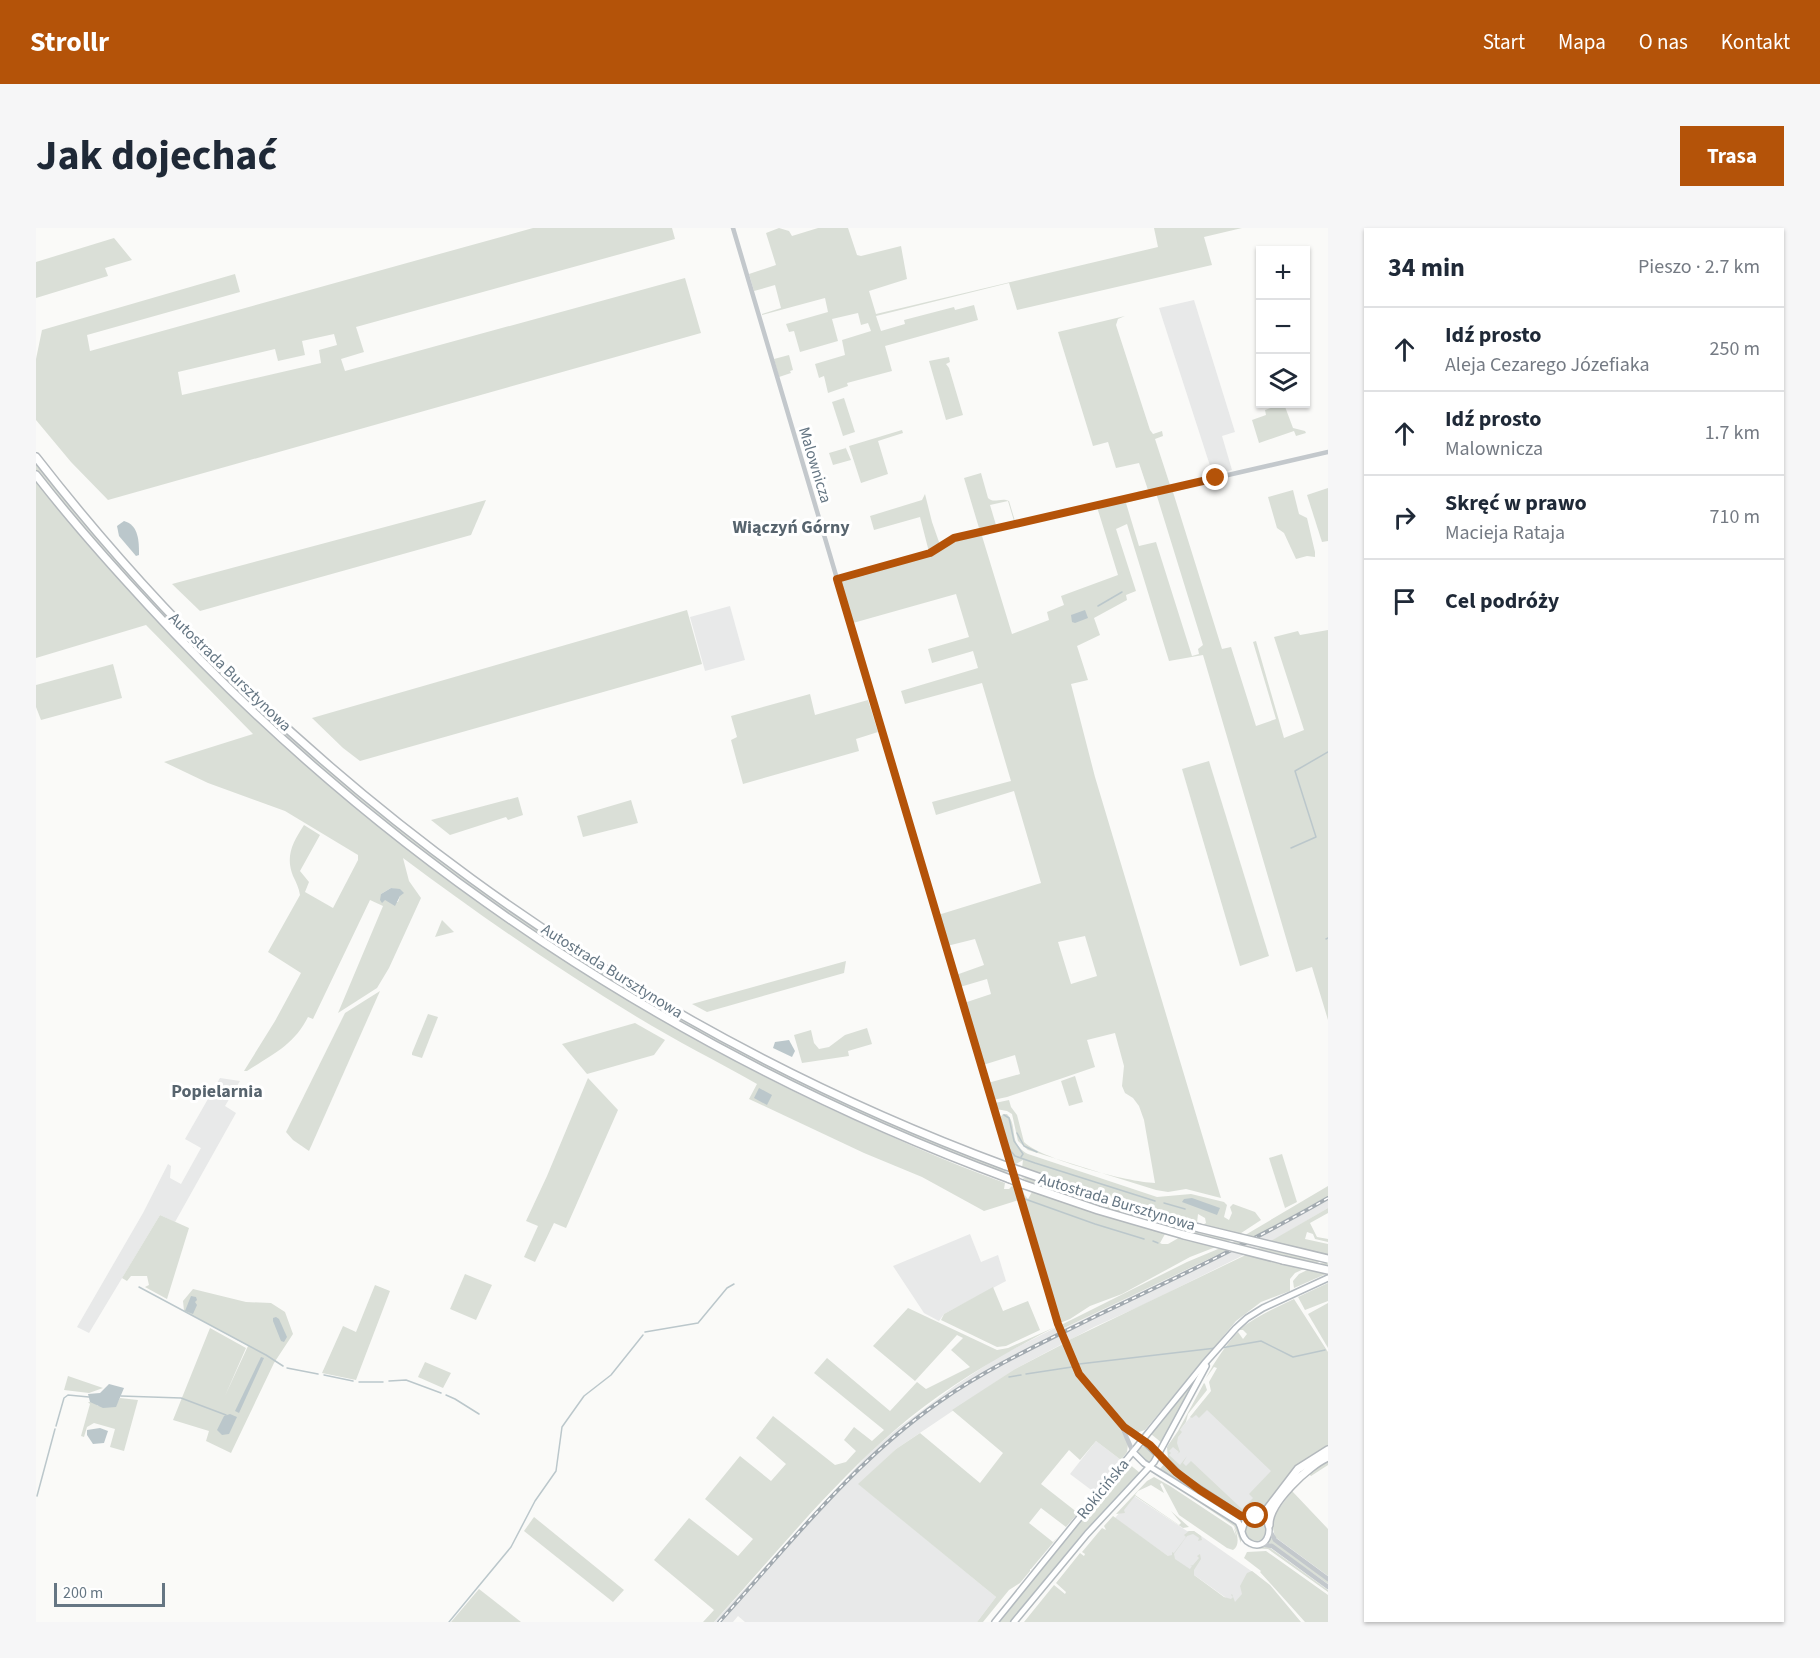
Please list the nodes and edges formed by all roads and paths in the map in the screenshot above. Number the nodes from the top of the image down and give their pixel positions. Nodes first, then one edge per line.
1 (733, 228) edge
2 (1328, 452) edge
3 (36, 457) edge
4 (38, 478) edge
5 (837, 579) junction
6 (1328, 1259) edge
7 (1328, 1270) edge
8 (1328, 1278) edge
9 (1212, 1356) junction
10 (1117, 1420) junction
11 (1143, 1440) junction
12 (1328, 1450) edge
13 (1133, 1452) junction
14 (1159, 1454) junction
15 (1328, 1457) edge
16 (1150, 1467) junction
17 (1254, 1517) junction
18 (1270, 1528) junction
19 (1242, 1531) junction
20 (1261, 1544) junction
21 (1328, 1579) edge
22 (1328, 1587) edge
23 (994, 1622) edge
24 (1014, 1622) edge

1 - 5 street, Malownicza
2 - 5 street
3 - 6 highway, Autostrada Bursztynowa, bridge
4 - 7 highway, Autostrada Bursztynowa, bridge
5 - 10 street, Malownicza
8 - 9 main road, Rokicińska
9 - 11 main road, Rokicińska
9 - 14 main road, Rokicińska
10 - 11 street, Malownicza
10 - 13 street, Malownicza
11 - 13 main road, Rokicińska
11 - 14 main road
12 - 17 highway
13 - 16 main road
13 - 23 main road, Rokicińska
14 - 16 main road, Rokicińska
14 - 17 main road
15 - 18 highway
16 - 19 main road
16 - 24 main road, Rokicińska
17 - 18 main road
17 - 19 main road
18 - 20 main road
18 - 21 street
19 - 20 main road
20 - 22 street

